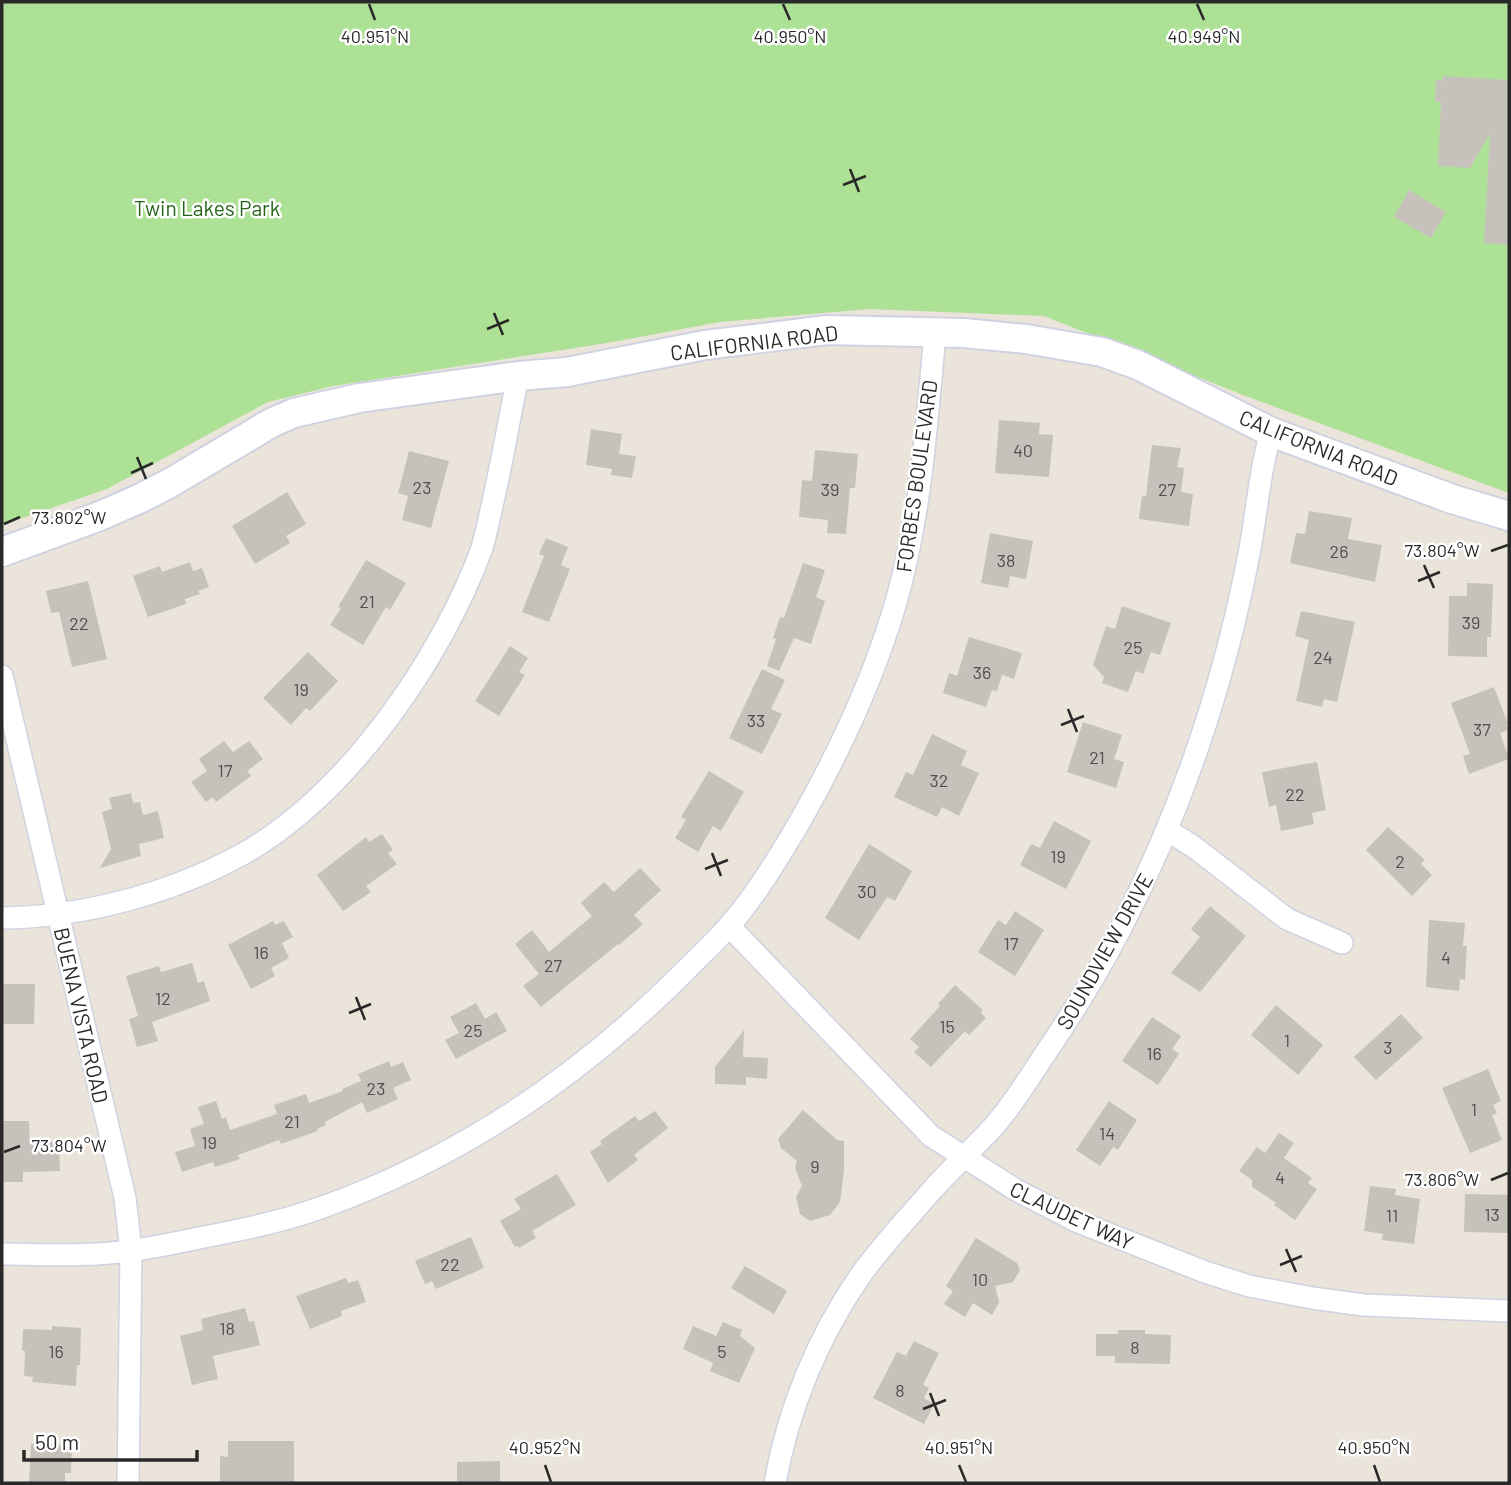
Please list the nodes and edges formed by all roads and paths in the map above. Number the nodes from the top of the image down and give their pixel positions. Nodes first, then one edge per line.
1 (935, 332) junction
2 (518, 376) junction
3 (1271, 432) junction
4 (1509, 516) edge
5 (2, 552) edge
6 (2, 676) edge
7 (1167, 830) junction
8 (58, 913) junction
9 (2, 918) edge
10 (729, 926) junction
11 (1342, 943) dead end
12 (963, 1158) junction
13 (131, 1251) junction
14 (2, 1254) edge
15 (1509, 1311) edge
16 (128, 1483) edge
17 (775, 1483) edge

1 - 2 main road, CALIFORNIA ROAD
1 - 3 main road, CALIFORNIA ROAD
1 - 10 street, FORBES BOULEVARD
2 - 5 main road, CALIFORNIA ROAD
2 - 8 street
3 - 4 main road, CALIFORNIA ROAD
3 - 7 street, SOUNDVIEW DRIVE
6 - 8 street, BUENA VISTA ROAD
7 - 11 street
7 - 12 street, SOUNDVIEW DRIVE
8 - 9 street
8 - 13 street, BUENA VISTA ROAD
10 - 12 street, CLAUDET WAY
10 - 13 street, FORBES BOULEVARD
12 - 15 street, CLAUDET WAY
12 - 17 street, SOUNDVIEW DRIVE
13 - 14 street, FORBES BOULEVARD
13 - 16 street, BUENA VISTA ROAD

